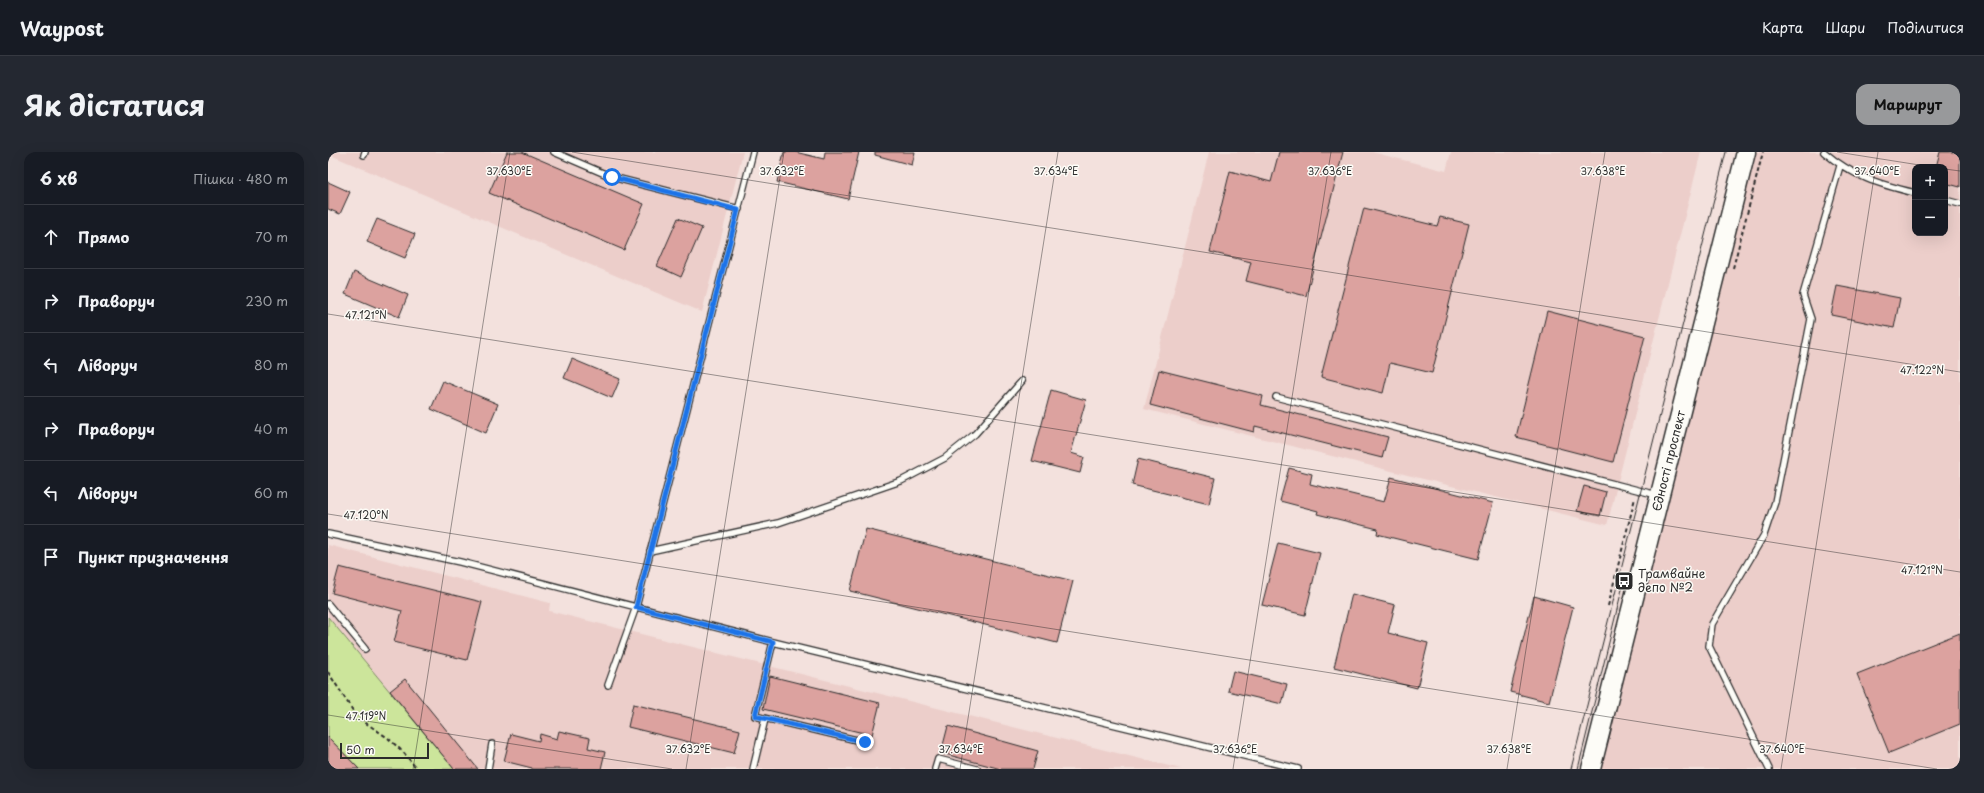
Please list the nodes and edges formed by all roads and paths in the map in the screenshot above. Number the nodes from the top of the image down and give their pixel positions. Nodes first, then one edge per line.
1 (554, 152) edge
2 (753, 152) edge
3 (1746, 152) edge
4 (1824, 152) edge
5 (1840, 166) junction
6 (1912, 192) edge
7 (1948, 201) edge
8 (1960, 204) edge
9 (738, 210) junction
10 (1022, 381) dead end
11 (1276, 397) dead end
12 (1637, 490) junction
13 (1660, 496) junction
14 (328, 534) edge
15 (650, 551) junction
16 (328, 604) edge
17 (1608, 606) dead end
18 (636, 607) junction
19 (773, 642) junction
20 (365, 649) dead end
21 (328, 672) edge
22 (608, 685) dead end
23 (765, 719) junction
24 (865, 742) dead end
25 (492, 744) dead end
26 (417, 769) edge
27 (488, 769) edge
28 (753, 769) edge
29 (936, 769) edge
30 (977, 769) edge
31 (1298, 769) edge
32 (1591, 769) edge
33 (1769, 769) edge

1 - 9 lane
2 - 9 lane
3 - 13 main road, Єдності проспект
4 - 5 lane
5 - 6 lane
5 - 33 lane
7 - 8 lane
9 - 15 lane
10 - 15 lane
11 - 12 lane
12 - 13 lane
12 - 17 path
13 - 32 main road, Єдності проспект
14 - 18 lane
15 - 18 lane
16 - 20 lane
18 - 19 lane
18 - 22 lane
19 - 23 lane
19 - 31 lane
21 - 26 path
23 - 24 lane
23 - 28 lane
25 - 27 lane
29 - 30 lane

